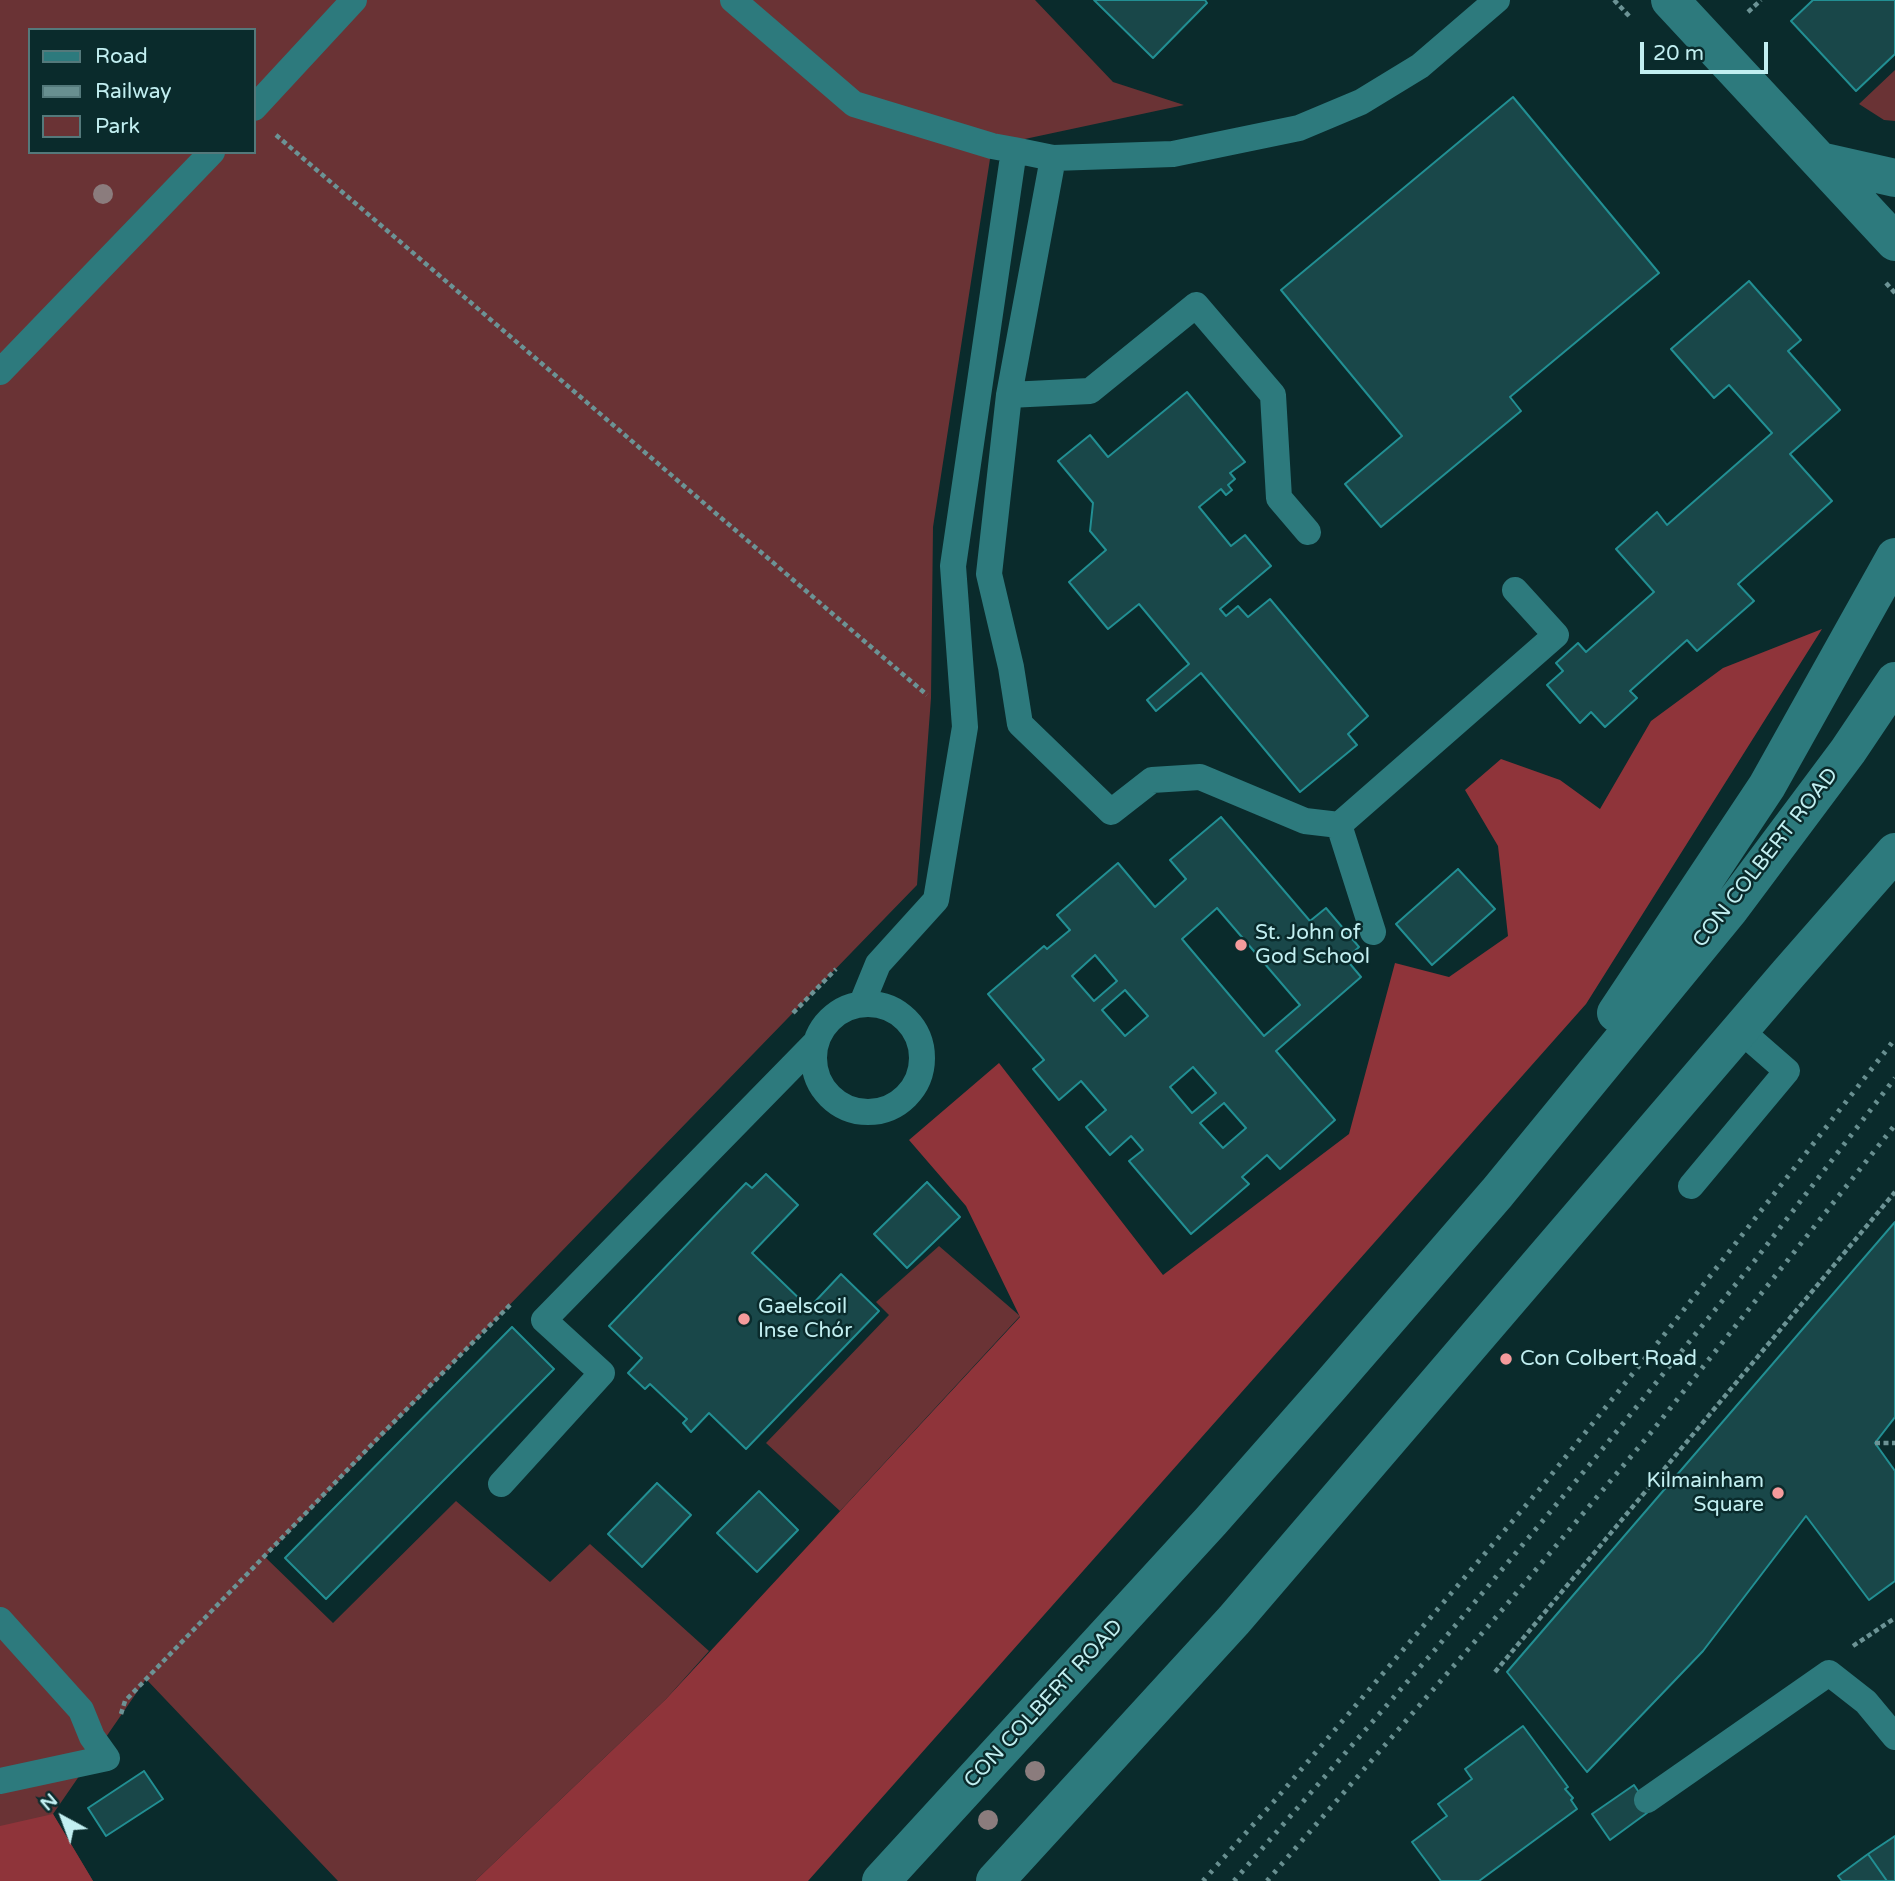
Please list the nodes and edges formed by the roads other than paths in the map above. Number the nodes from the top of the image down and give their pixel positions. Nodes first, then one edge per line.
1 (354, 0) edge
2 (733, 0) edge
3 (1497, 0) edge
4 (1670, 0) edge
5 (256, 106) edge
6 (1014, 150) junction
7 (210, 154) edge
8 (1053, 158) junction
9 (1820, 160) junction
10 (1895, 178) edge
11 (1895, 242) edge
12 (0, 372) edge
13 (1009, 395) junction
14 (1308, 532) dead end
15 (1895, 557) edge
16 (1515, 590) dead end
17 (1895, 681) edge
18 (1339, 825) junction
19 (1895, 852) edge
20 (1373, 932) dead end
21 (862, 1003) junction
22 (1740, 1030) junction
23 (816, 1042) junction
24 (1691, 1186) dead end
25 (1497, 1193) junction
26 (501, 1484) dead end
27 (0, 1620) edge
28 (1895, 1737) edge
29 (0, 1781) edge
30 (1647, 1800) dead end
31 (881, 1881) edge
32 (995, 1881) edge

1 - 5 lane
2 - 6 lane
3 - 8 lane
4 - 9 main road
6 - 8 lane
6 - 21 lane
7 - 12 lane
8 - 13 lane
9 - 10 main road
9 - 11 main road
13 - 14 lane
13 - 18 lane
15 - 25 main road
16 - 18 lane
17 - 25 main road, CON COLBERT ROAD
18 - 20 lane
19 - 22 main road
21 - 23 lane
21 - 23 lane
22 - 24 lane
22 - 32 main road
23 - 26 lane
25 - 31 main road, CON COLBERT ROAD
27 - 29 lane
28 - 30 lane

